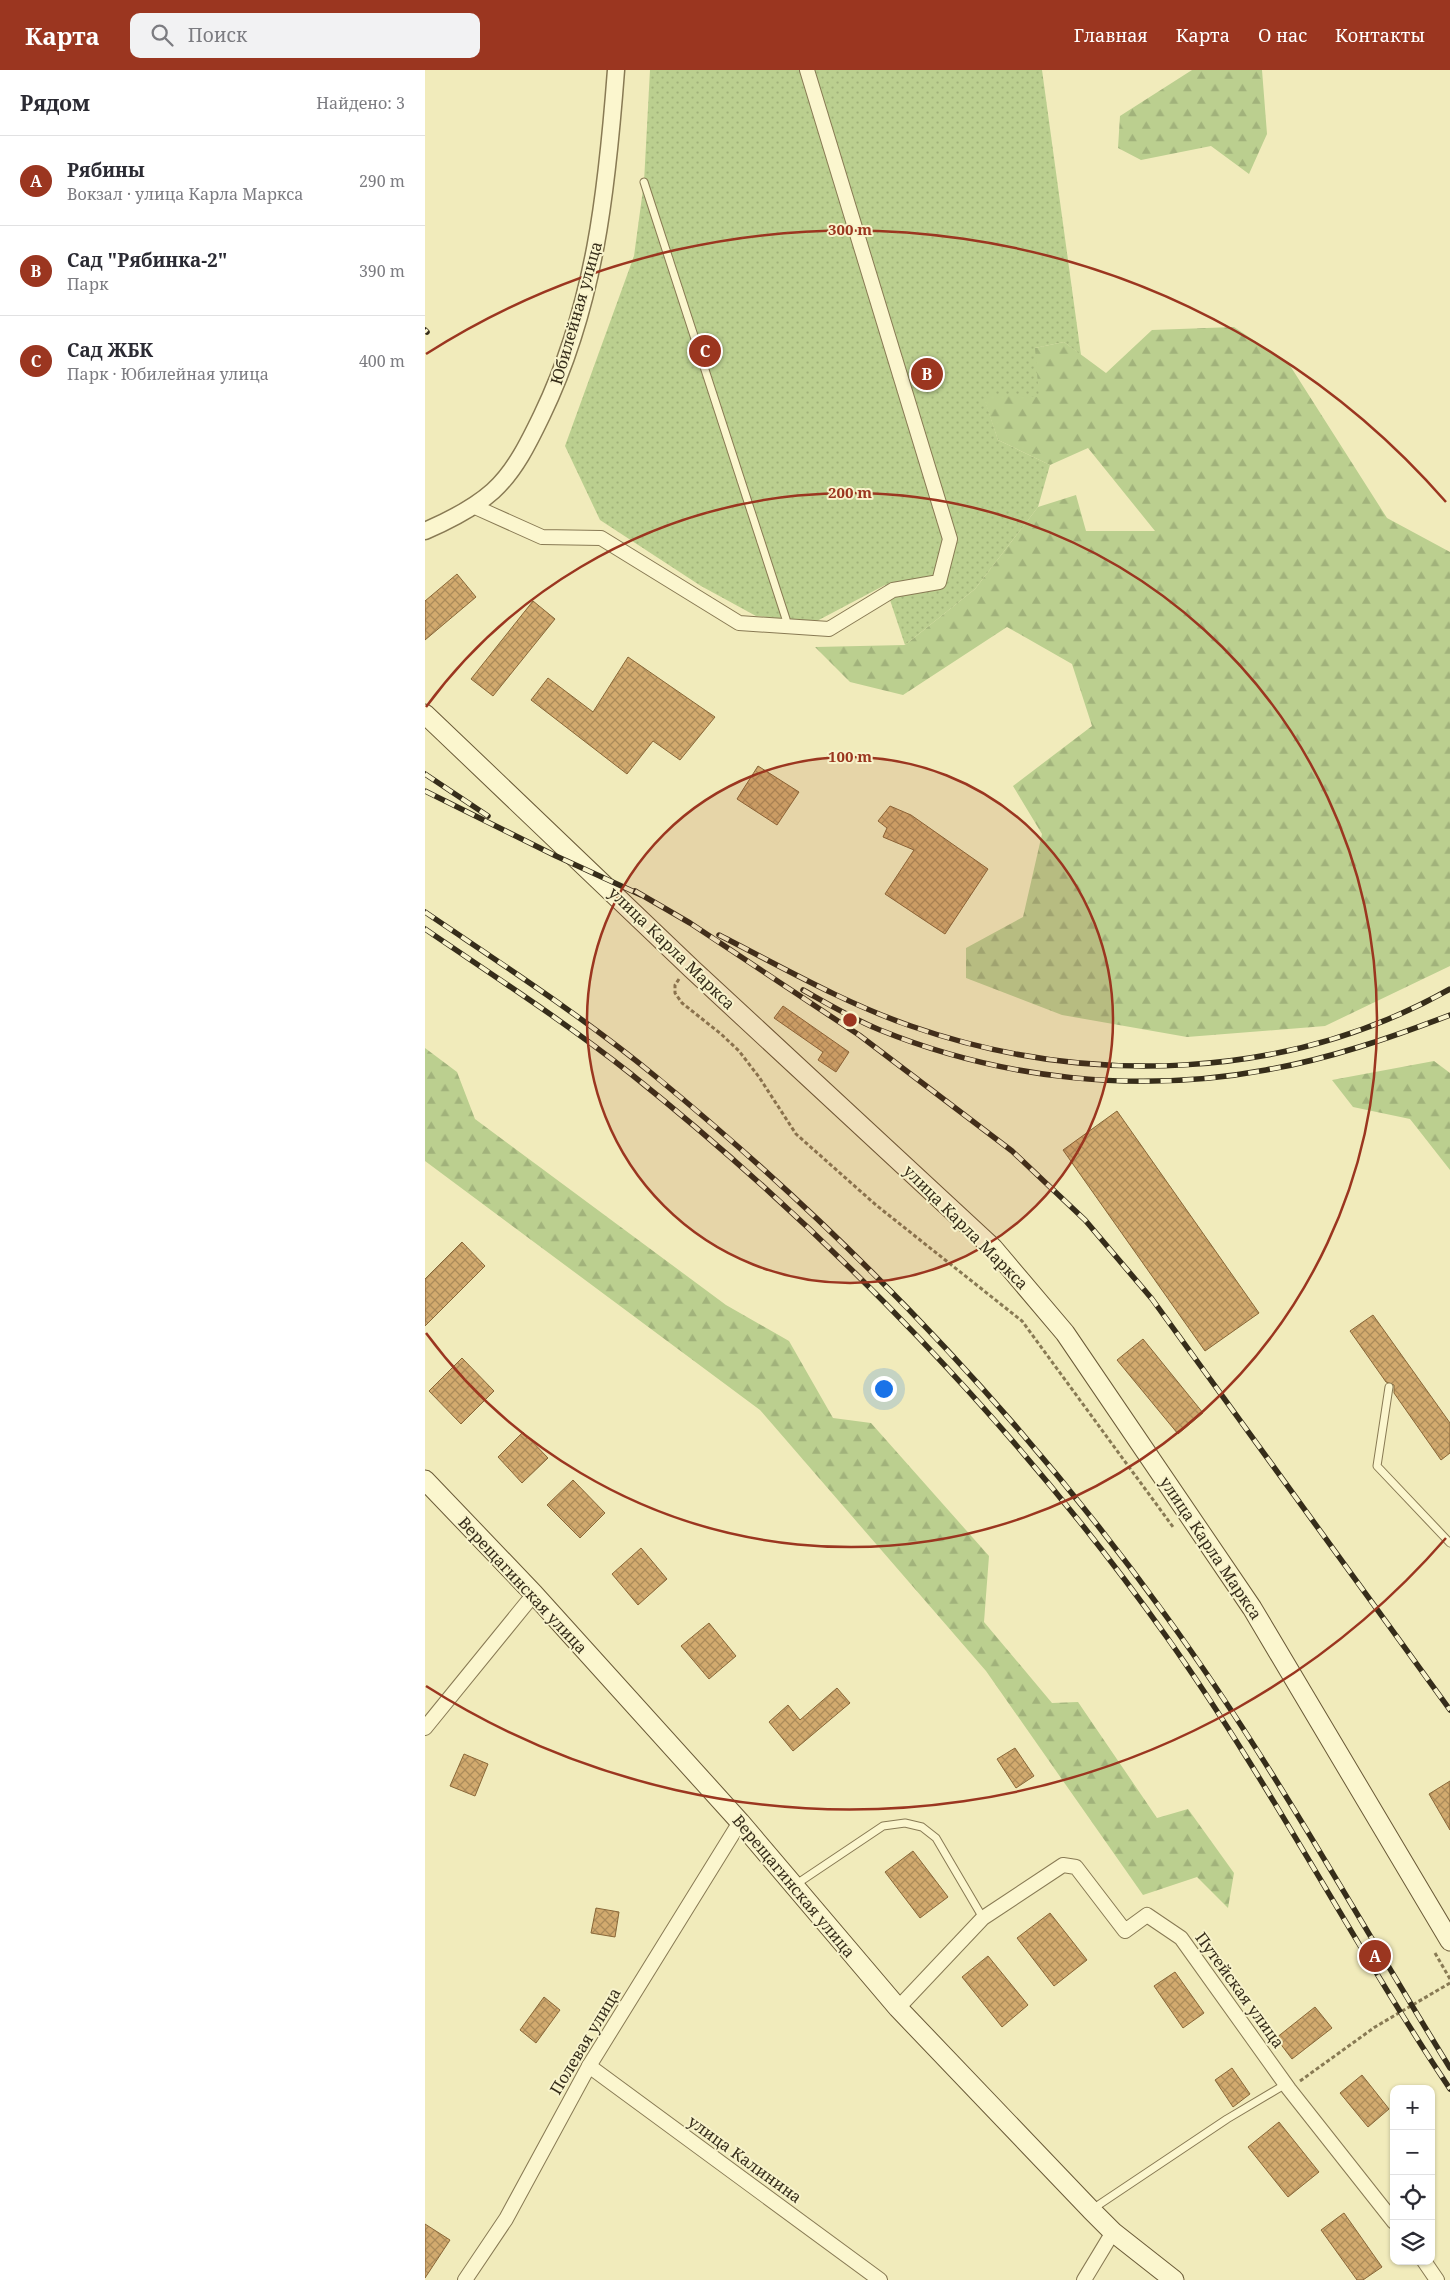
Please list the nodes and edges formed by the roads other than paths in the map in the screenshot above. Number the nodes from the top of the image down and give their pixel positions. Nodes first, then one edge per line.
1 (616, 70) edge
2 (807, 70) edge
3 (644, 182) dead end
4 (473, 506) junction
5 (425, 532) edge
6 (786, 619) dead end
7 (425, 714) edge
8 (1389, 1387) dead end
9 (425, 1480) edge
10 (1450, 1544) edge
11 (534, 1594) junction
12 (425, 1728) edge
13 (740, 1822) junction
14 (793, 1886) junction
15 (983, 1918) junction
16 (1450, 1941) edge
17 (898, 2008) junction
18 (589, 2066) junction
19 (1288, 2087) junction
20 (1091, 2210) junction
21 (1392, 2220) edge
22 (1113, 2232) junction
23 (1427, 2265) edge
24 (465, 2280) edge
25 (881, 2280) edge
26 (1084, 2280) edge
27 (1174, 2280) edge
28 (1437, 2280) edge

1 - 4 street, Юбилейная улица
2 - 4 street
3 - 6 lane
4 - 5 street, Юбилейная улица
7 - 16 main road, улица Карла Маркса
8 - 10 lane
9 - 11 main road, Верещагинская улица
11 - 12 street
11 - 13 main road, Верещагинская улица
13 - 14 main road, Верещагинская улица
13 - 18 street, Полевая улица
14 - 15 lane
14 - 17 main road, Верещагинская улица
15 - 17 street, Путейская улица
15 - 19 street, Путейская улица
17 - 20 main road, Верещагинская улица
18 - 24 street, Полевая улица
18 - 25 street, улица Калинина
19 - 20 lane
19 - 21 street, Путейская улица
20 - 22 main road, Верещагинская улица
22 - 26 street
22 - 27 main road, Верещагинская улица
23 - 28 street

